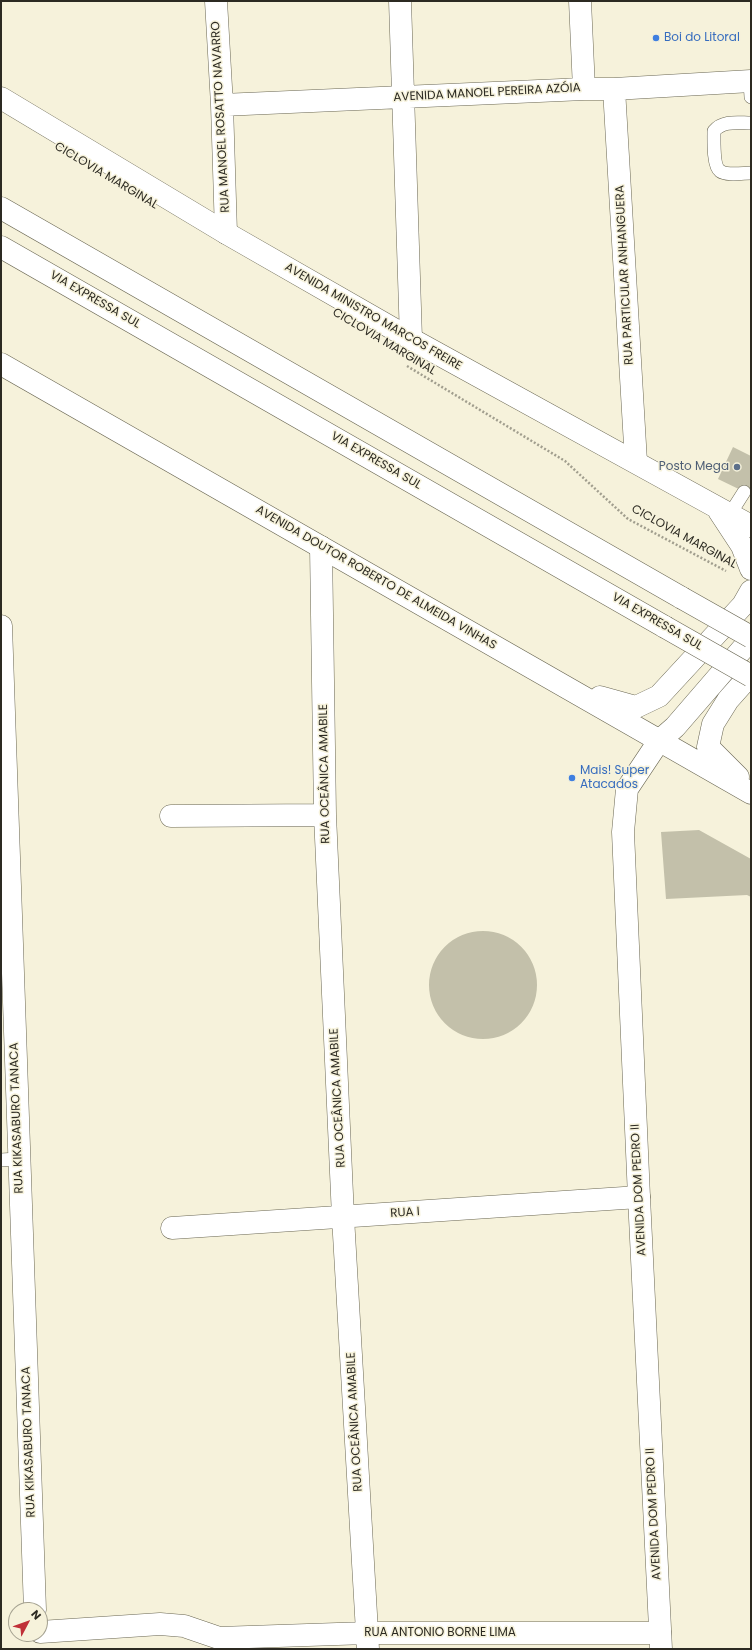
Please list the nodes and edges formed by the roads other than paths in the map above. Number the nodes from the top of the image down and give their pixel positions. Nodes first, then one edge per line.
1 (216, 1) edge
2 (400, 1) edge
3 (580, 1) edge
4 (751, 86) edge
5 (584, 89) junction
6 (614, 89) junction
7 (404, 97) junction
8 (1, 98) edge
9 (222, 104) junction
10 (751, 124) edge
11 (751, 173) edge
12 (1, 208) edge
13 (226, 233) junction
14 (1, 247) edge
15 (411, 339) junction
16 (1, 364) edge
17 (636, 462) junction
18 (744, 492) dead end
19 (722, 510) junction
20 (751, 526) edge
21 (321, 547) junction
22 (741, 571) edge
23 (751, 591) edge
24 (1, 626) edge
25 (751, 638) edge
26 (751, 675) edge
27 (568, 688) junction
28 (659, 741) junction
29 (751, 789) edge
30 (751, 793) edge
31 (325, 815) junction
32 (171, 816) dead end
33 (10, 1159) edge
34 (639, 1197) junction
35 (343, 1217) junction
36 (172, 1228) dead end
37 (35, 1602) edge
38 (48, 1631) edge
39 (367, 1641) edge
40 (661, 1641) edge

1 - 9 main road, RUA MANOEL ROSATTO NAVARRO
2 - 7 main road
3 - 5 main road
4 - 6 main road, AVENIDA MANOEL PEREIRA AZÓIA
5 - 6 main road, AVENIDA MANOEL PEREIRA AZÓIA
5 - 7 main road, AVENIDA MANOEL PEREIRA AZÓIA
6 - 17 main road, RUA PARTICULAR ANHANGUERA
7 - 9 main road, AVENIDA MANOEL PEREIRA AZÓIA
7 - 15 main road
8 - 13 main road, AVENIDA MINISTRO MARCOS FREIRE
9 - 13 main road, RUA MANOEL ROSATTO NAVARRO
10 - 11 lane
12 - 25 main road, bridge
13 - 15 main road, AVENIDA MINISTRO MARCOS FREIRE
14 - 26 main road, VIA EXPRESSA SUL, bridge
15 - 17 main road, AVENIDA MINISTRO MARCOS FREIRE
16 - 21 main road, AVENIDA DOUTOR ROBERTO DE ALMEIDA VINHAS
17 - 19 main road, AVENIDA MINISTRO MARCOS FREIRE
18 - 19 lane
19 - 20 main road, AVENIDA MINISTRO MARCOS FREIRE
19 - 22 main road
21 - 27 main road, AVENIDA DOUTOR ROBERTO DE ALMEIDA VINHAS
21 - 31 main road, RUA OCEÂNICA AMABILE
23 - 27 main road
24 - 33 main road, RUA KIKASABURO TANACA
25 - 28 main road, AVENIDA DOM PEDRO II
26 - 29 main road
27 - 28 main road, AVENIDA DOUTOR ROBERTO DE ALMEIDA VINHAS
28 - 30 main road, AVENIDA DOUTOR ROBERTO DE ALMEIDA VINHAS
28 - 34 main road, AVENIDA DOM PEDRO II
31 - 32 main road
31 - 35 main road, RUA OCEÂNICA AMABILE
33 - 37 main road, RUA KIKASABURO TANACA
34 - 35 main road, RUA I
34 - 40 main road, AVENIDA DOM PEDRO II
35 - 36 main road, RUA I
35 - 39 main road, RUA OCEÂNICA AMABILE
38 - 39 main road, RUA ANTONIO BORNE LIMA
39 - 40 main road, RUA ANTONIO BORNE LIMA

